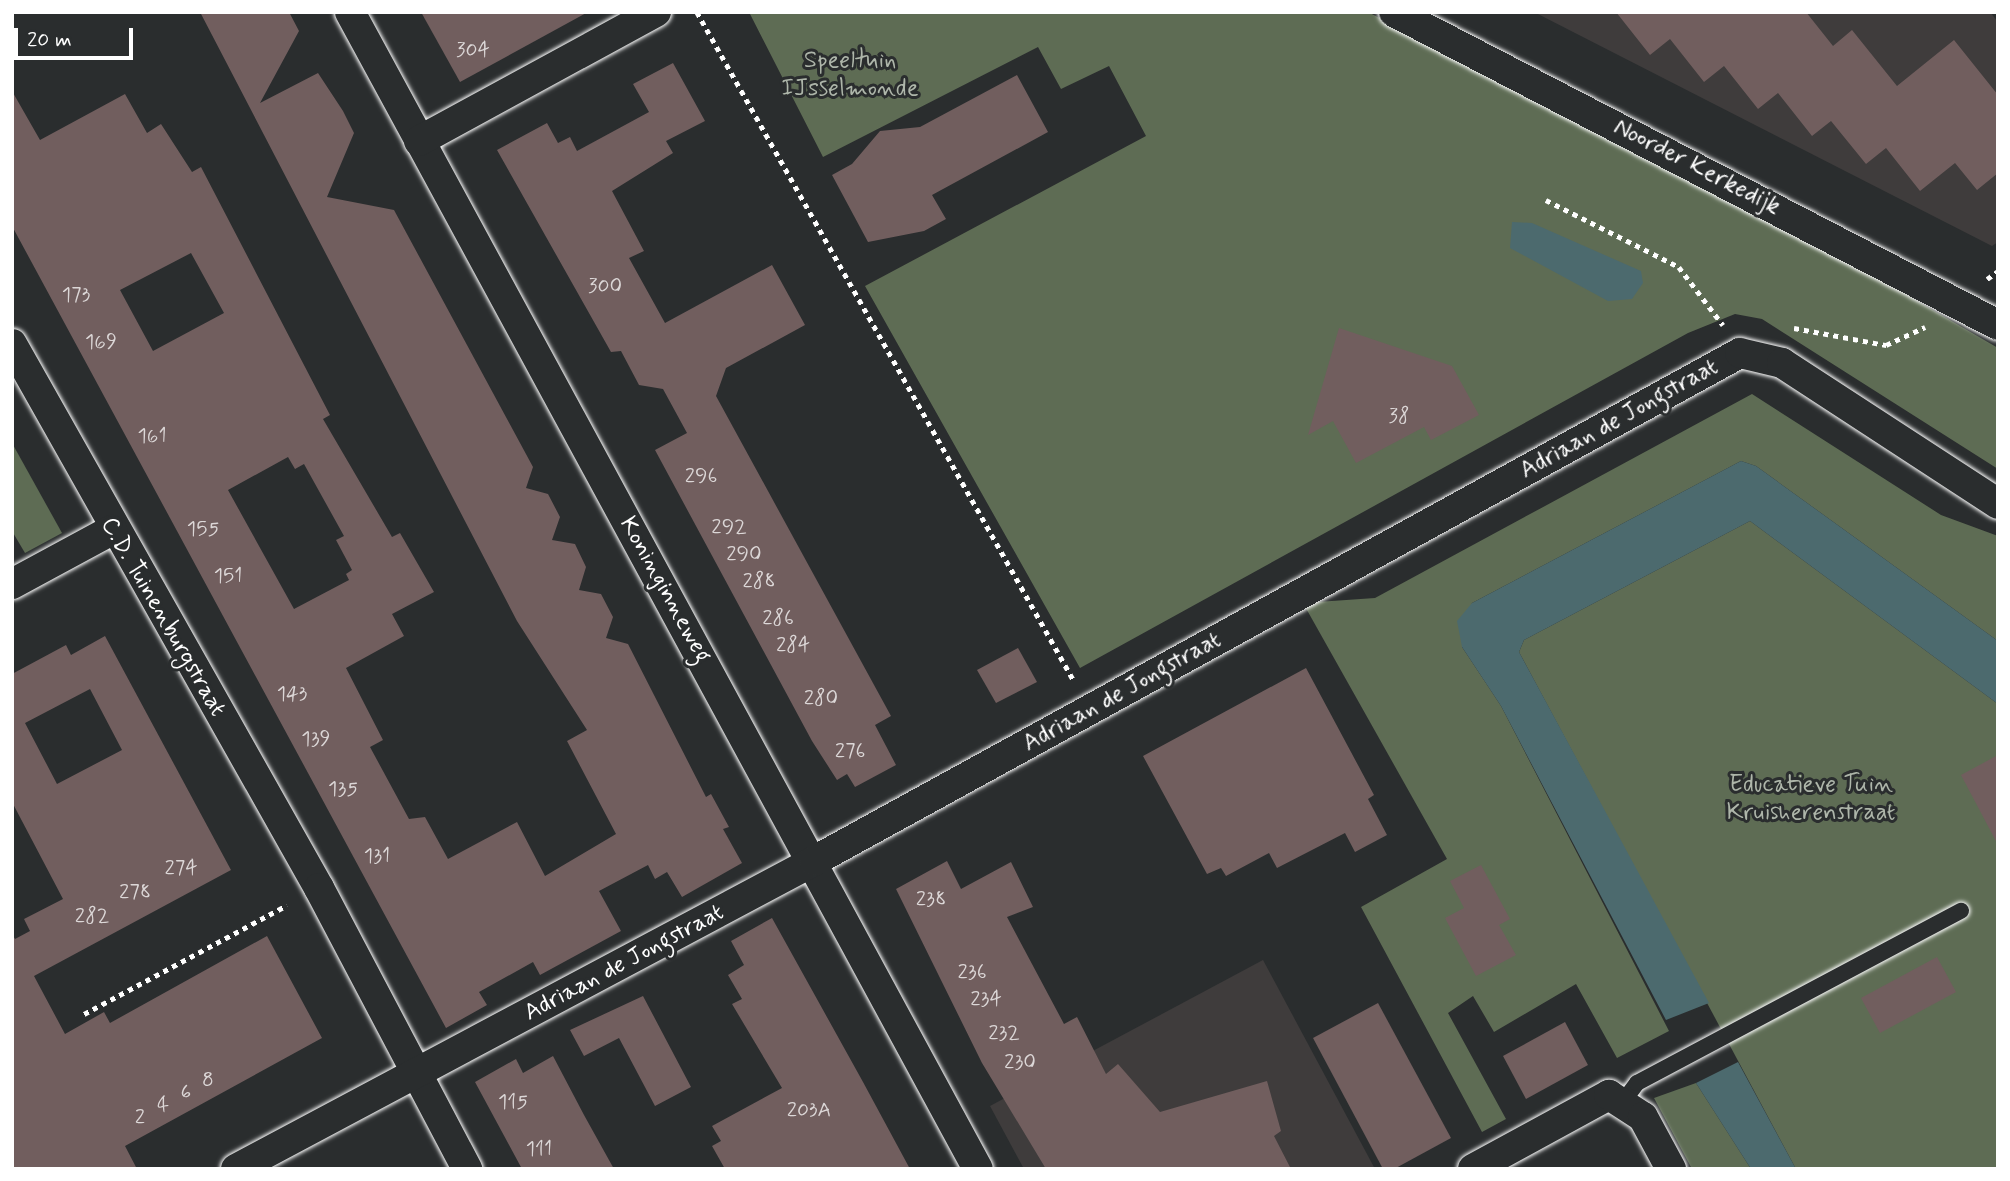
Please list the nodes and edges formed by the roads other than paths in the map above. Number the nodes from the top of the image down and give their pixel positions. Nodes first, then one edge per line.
1 (350, 12) edge
2 (656, 12) edge
3 (1394, 12) edge
4 (419, 141) junction
5 (1998, 325) edge
6 (12, 344) edge
7 (1998, 504) edge
8 (112, 530) junction
9 (12, 584) edge
10 (814, 861) junction
11 (1961, 911) dead end
12 (416, 1076) junction
13 (1622, 1103) junction
14 (236, 1169) edge
15 (467, 1169) edge
16 (978, 1169) edge
17 (1473, 1169) edge
18 (1671, 1169) edge

1 - 4 street, Koninginneweg
2 - 4 street
3 - 5 street, Noorder Kerkedijk
4 - 10 street, Koninginneweg
6 - 8 street, C.D. Tuinenburgstraat
7 - 10 street, Adriaan de Jongstraat
8 - 9 street
8 - 12 street, C.D. Tuinenburgstraat
10 - 12 street, Adriaan de Jongstraat
10 - 16 street, Koninginneweg
11 - 13 lane
12 - 14 street, Adriaan de Jongstraat
12 - 15 street, C.D. Tuinenburgstraat
13 - 17 street
13 - 18 street

